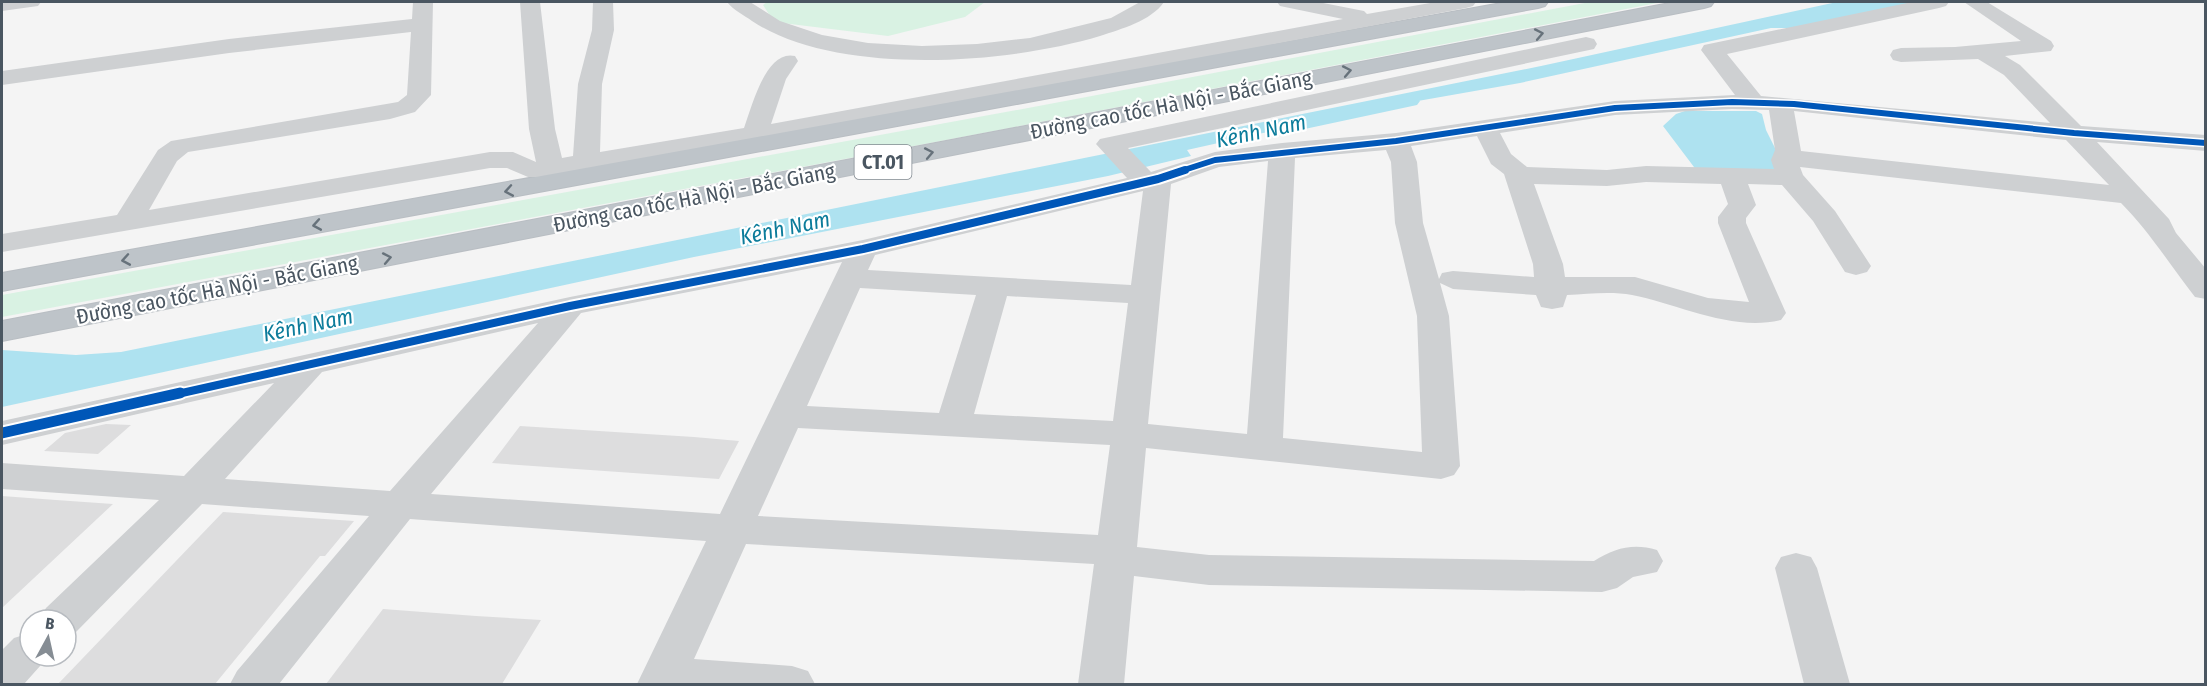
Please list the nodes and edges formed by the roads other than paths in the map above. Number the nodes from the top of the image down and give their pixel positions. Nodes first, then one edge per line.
1 (31, 2) edge
2 (530, 2) edge
3 (603, 2) edge
4 (737, 2) edge
5 (1154, 2) edge
6 (1287, 2) edge
7 (1466, 2) edge
8 (1538, 2) edge
9 (1704, 2) edge
10 (1939, 2) edge
11 (1974, 2) edge
12 (2, 5) edge
13 (423, 13) edge
14 (1376, 18) junction
15 (1586, 44) dead end
16 (1981, 51) junction
17 (1901, 55) dead end
18 (787, 61) dead end
19 (2, 78) edge
20 (1753, 102) junction
21 (1780, 103) junction
22 (1485, 127) junction
23 (2074, 133) junction
24 (755, 134) junction
25 (1396, 141) junction
26 (2205, 143) edge
27 (1282, 151) junction
28 (586, 162) junction
29 (1787, 167) junction
30 (551, 169) junction
31 (1517, 175) junction
32 (1732, 177) junction
33 (1146, 178) junction
34 (2129, 196) junction
35 (128, 222) junction
36 (2, 243) edge
37 (856, 264) junction
38 (1856, 266) dead end
39 (1453, 280) dead end
40 (2, 282) edge
41 (994, 286) junction
42 (2205, 290) edge
43 (1551, 293) junction
44 (1145, 295) junction
45 (570, 306) junction
46 (2, 332) edge
47 (310, 364) junction
48 (785, 416) junction
49 (953, 425) junction
50 (2, 433) edge
51 (1129, 434) junction
52 (1264, 448) junction
53 (2, 476) edge
54 (193, 490) junction
55 (399, 505) junction
56 (732, 530) junction
57 (1116, 555) junction
58 (1642, 561) dead end
59 (1796, 568) dead end
60 (73, 608) edge
61 (18, 662) edge
62 (2, 678) edge
63 (662, 680) edge
64 (253, 684) edge
65 (792, 684) edge
66 (1101, 684) edge
67 (1827, 684) edge

1 - 12 street
2 - 30 street
3 - 28 street
4 - 5 street
6 - 14 street
7 - 14 street
8 -> 40 highway, Đường cao tốc Hà Nội - Bắc Giang / CT.01
46 -> 9 highway, Đường cao tốc Hà Nội - Bắc Giang / CT.01
10 - 20 street
11 - 16 street
13 - 19 street
13 - 35 street
14 - 24 street
15 - 33 street
16 - 17 street
16 - 23 street
18 - 24 street
20 - 21 street
20 - 22 street
21 - 23 street
21 - 29 street
22 - 25 street
22 - 31 street
23 - 26 street
23 - 34 street
24 - 28 street
25 - 27 street
25 - 52 street
27 - 33 street
27 - 52 street
28 - 30 street
29 - 32 street
29 - 34 street
29 - 38 street
30 - 35 street
31 - 32 street
31 - 43 street
32 - 43 street
33 - 37 street
33 - 44 street
34 - 42 street
35 - 36 street
37 - 41 street
37 - 45 street
37 - 48 street
39 - 43 street
41 - 44 street
41 - 49 street
44 - 51 street
45 - 47 street
45 - 55 street
47 - 50 street
47 - 54 street
48 - 49 street
48 - 56 street
49 - 51 street
51 - 52 street
51 - 57 street
53 - 54 street
54 - 55 street
54 - 60 street
55 - 56 street
55 - 64 street
56 - 57 street
56 - 63 street
57 - 58 street
57 - 66 street
59 - 67 street
61 - 62 street
63 - 65 street

